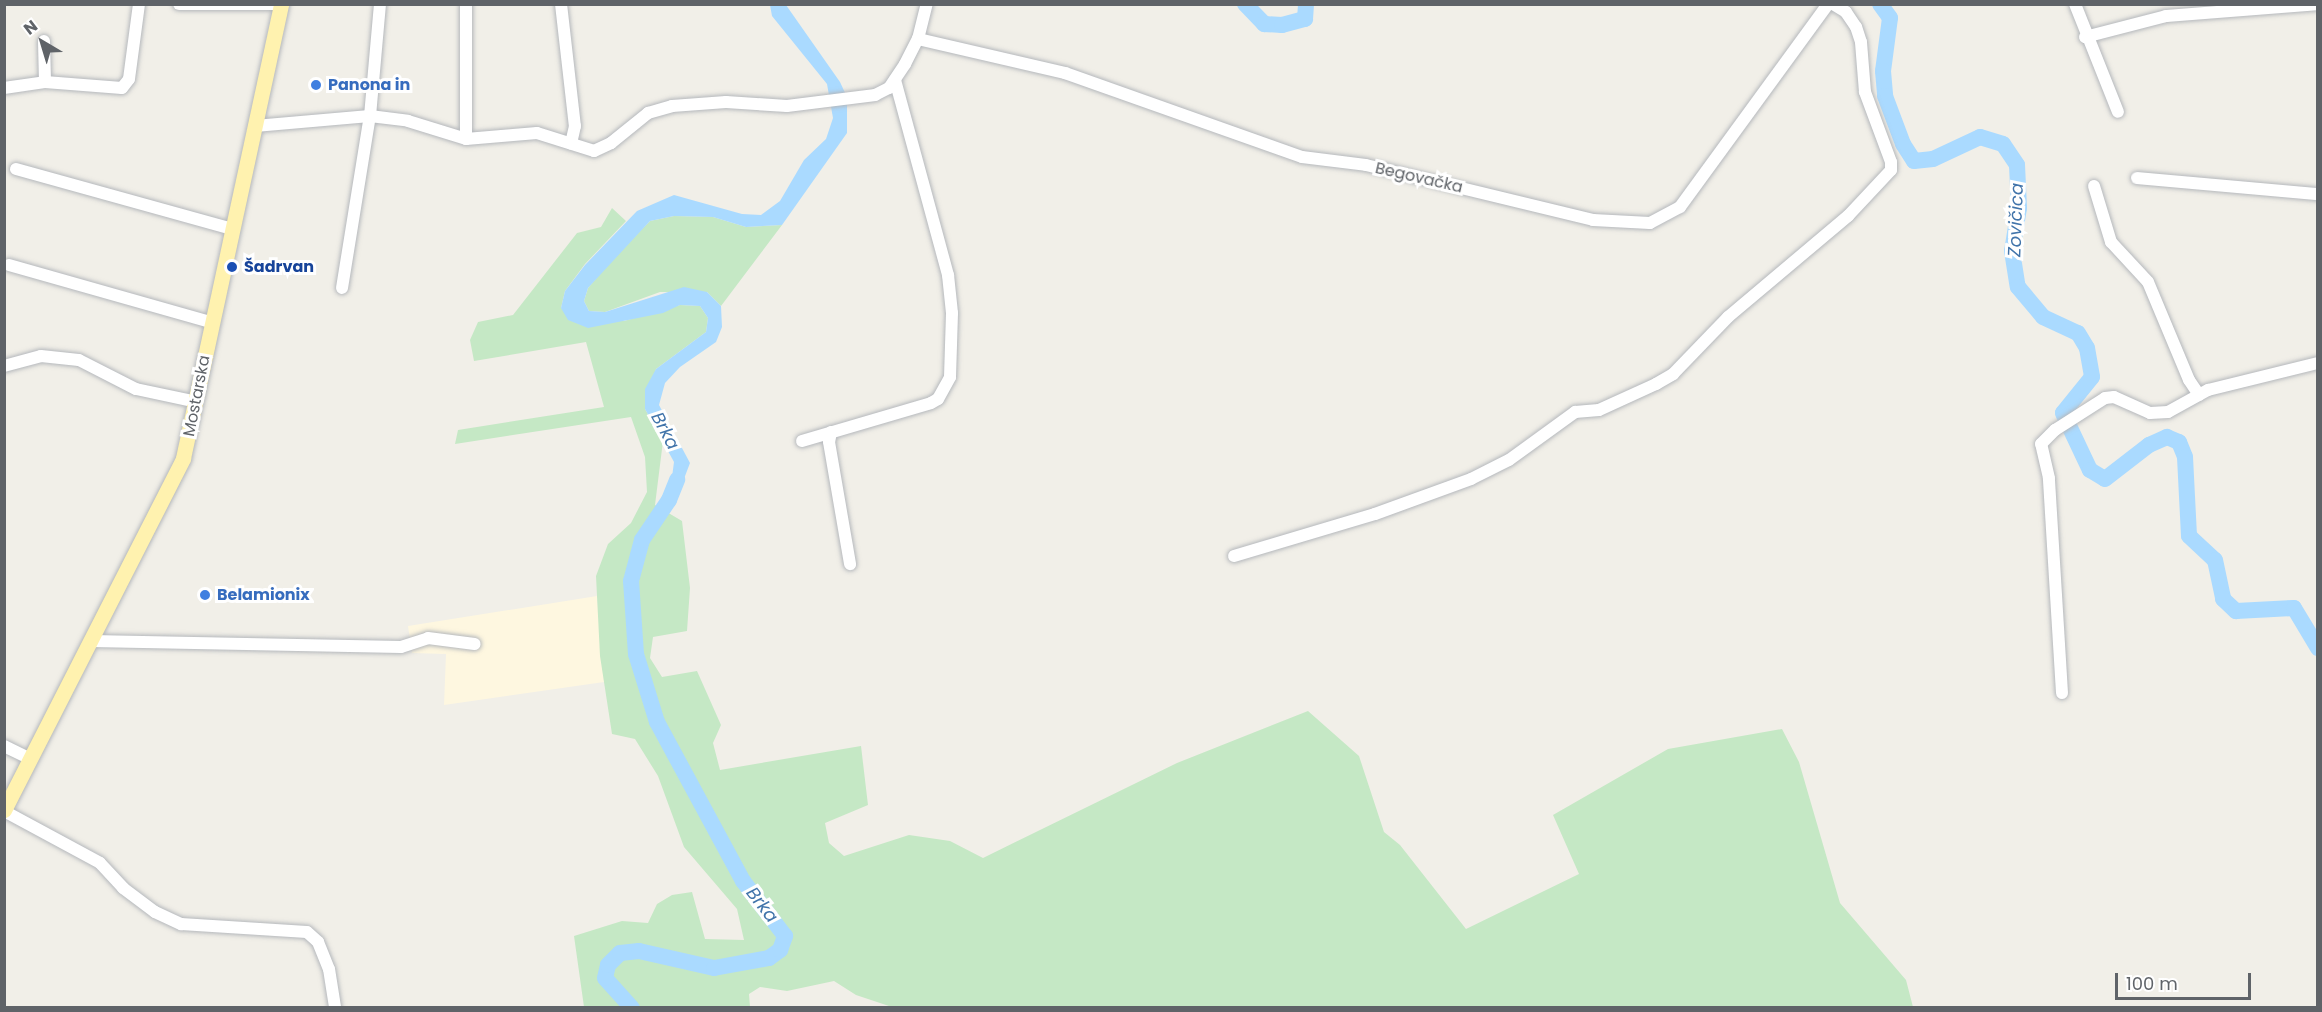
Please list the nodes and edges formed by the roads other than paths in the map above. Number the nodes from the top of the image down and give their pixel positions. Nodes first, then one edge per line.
1 (139, 4) edge
2 (179, 4) edge
3 (280, 4) edge
4 (380, 4) edge
5 (466, 4) edge
6 (561, 4) edge
7 (927, 4) edge
8 (1828, 4) edge
9 (1833, 4) edge
10 (2075, 4) edge
11 (2317, 4) edge
12 (2085, 37) junction
13 (918, 39) junction
14 (45, 41) dead end
15 (895, 80) junction
16 (45, 82) junction
17 (4, 88) edge
18 (2118, 112) dead end
19 (370, 116) junction
20 (255, 126) junction
21 (466, 140) junction
22 (571, 144) junction
23 (16, 169) dead end
24 (2137, 178) dead end
25 (2094, 186) dead end
26 (2318, 194) edge
27 (232, 229) junction
28 (9, 265) dead end
29 (342, 288) dead end
30 (211, 322) junction
31 (2318, 363) edge
32 (4, 366) edge
33 (2199, 395) junction
34 (197, 402) junction
35 (831, 432) junction
36 (802, 441) dead end
37 (1234, 556) dead end
38 (850, 564) dead end
39 (91, 641) junction
40 (475, 644) dead end
41 (2062, 693) dead end
42 (4, 746) edge
43 (31, 759) junction
44 (4, 810) edge
45 (335, 1008) edge

1 - 16 street
2 - 3 street
3 - 20 main road, Mostarska
4 - 19 street
5 - 21 street
6 - 22 street
7 - 13 street
8 - 13 street, Begovačka
9 - 37 street
10 - 12 street
11 - 12 street
12 - 18 street
13 - 15 street
14 - 16 street
15 - 22 street
15 - 35 street
16 - 17 street
19 - 20 street
19 - 21 street
19 - 29 street
20 - 27 main road, Mostarska
21 - 22 street
23 - 27 street
24 - 26 street
25 - 33 street
27 - 30 main road, Mostarska
28 - 30 street
30 - 34 main road, Mostarska
31 - 33 street
32 - 34 street
33 - 41 street
34 - 39 main road, Mostarska
35 - 36 street
35 - 38 street
39 - 40 street
39 - 43 main road, Mostarska
42 - 43 street
43 - 44 main road, Mostarska
44 - 45 street

